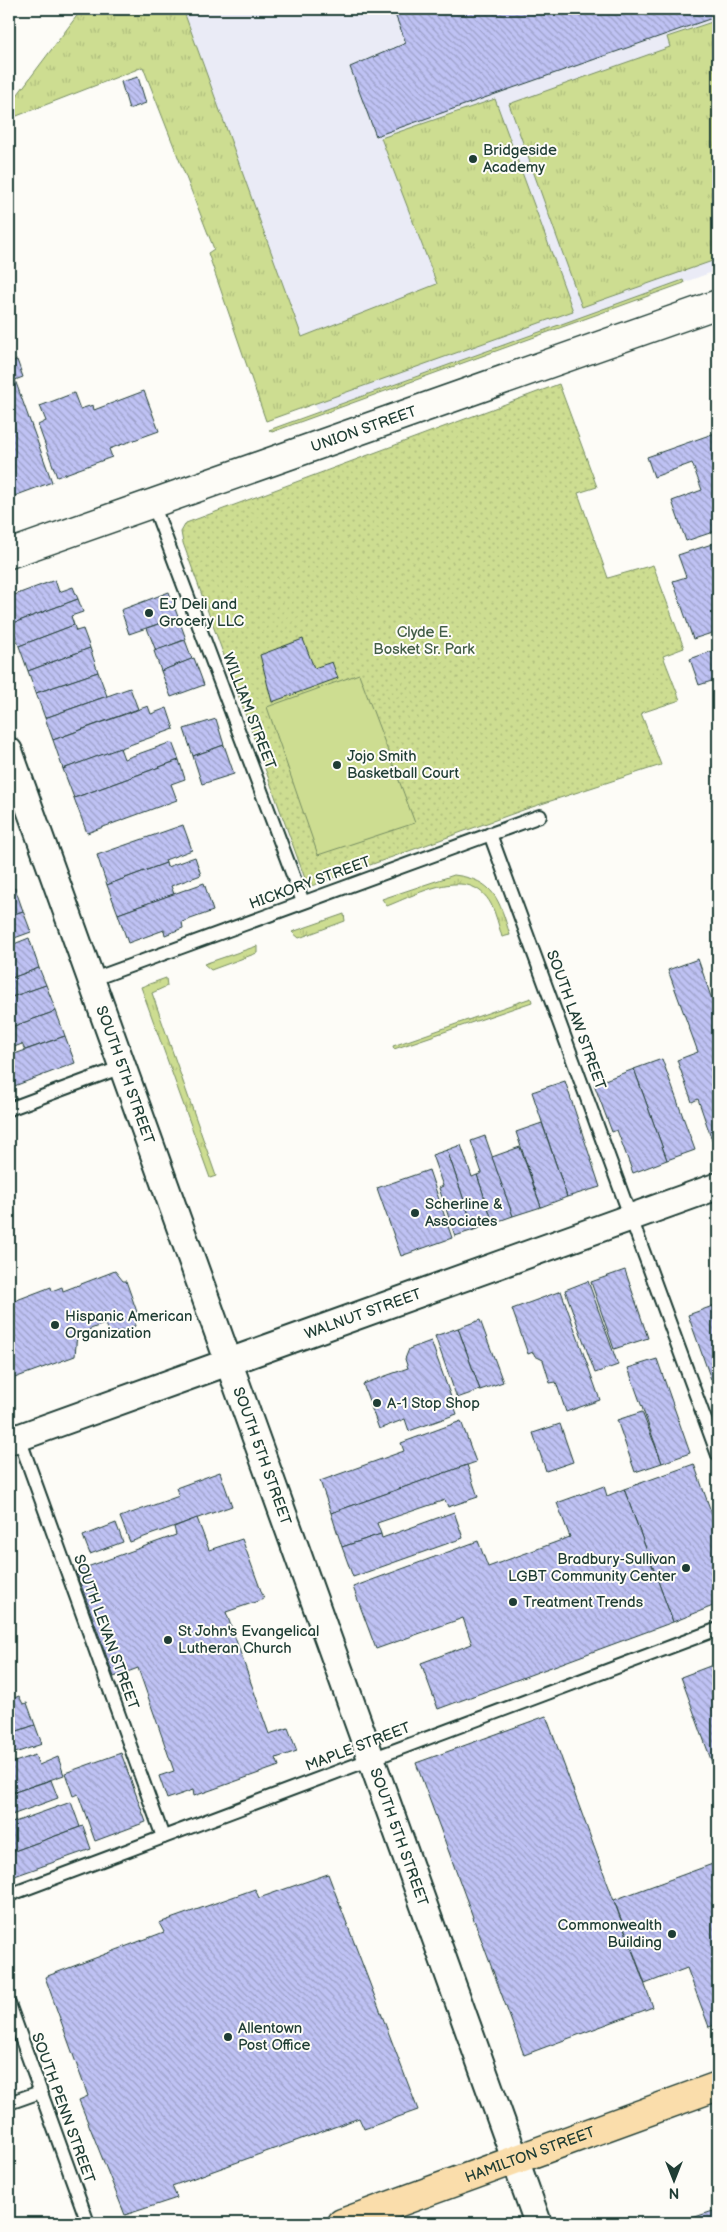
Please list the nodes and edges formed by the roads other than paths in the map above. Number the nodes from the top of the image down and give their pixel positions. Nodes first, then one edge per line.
1 (718, 304) edge
2 (153, 504) junction
3 (9, 554) edge
4 (9, 751) edge
5 (540, 816) dead end
6 (490, 834) junction
7 (303, 902) junction
8 (91, 980) junction
9 (122, 1067) junction
10 (9, 1108) edge
11 (718, 1186) edge
12 (632, 1217) junction
13 (228, 1362) junction
14 (14, 1440) edge
15 (718, 1455) edge
16 (718, 1629) edge
17 (371, 1760) junction
18 (163, 1838) junction
19 (9, 1895) edge
20 (9, 2004) edge
21 (718, 2086) edge
22 (40, 2092) junction
23 (9, 2103) edge
24 (515, 2160) junction
25 (88, 2223) edge
26 (342, 2223) edge
27 (538, 2223) edge

1 - 2 street, UNION STREET
2 - 3 street, UNION STREET
2 - 7 lane, WILLIAM STREET
4 - 8 street, SOUTH 5TH STREET
5 - 6 lane, HICKORY STREET
6 - 7 lane, HICKORY STREET
6 - 12 lane, SOUTH LAW STREET
7 - 8 lane, HICKORY STREET
8 - 9 street, SOUTH 5TH STREET
9 - 10 lane
9 - 13 street, SOUTH 5TH STREET
11 - 12 street, WALNUT STREET
12 - 13 street, WALNUT STREET
12 - 15 lane, SOUTH LAW STREET
13 - 14 street, WALNUT STREET
13 - 17 street, SOUTH 5TH STREET
14 - 18 lane, SOUTH LEVAN STREET
16 - 17 lane, MAPLE STREET
17 - 18 lane, MAPLE STREET
17 - 24 street, SOUTH 5TH STREET
18 - 19 lane, MAPLE STREET
20 - 22 lane, SOUTH PENN STREET
21 - 24 main road, HAMILTON STREET
22 - 23 lane
22 - 25 lane, SOUTH PENN STREET
24 - 26 main road, HAMILTON STREET
24 - 27 street, SOUTH 5TH STREET

